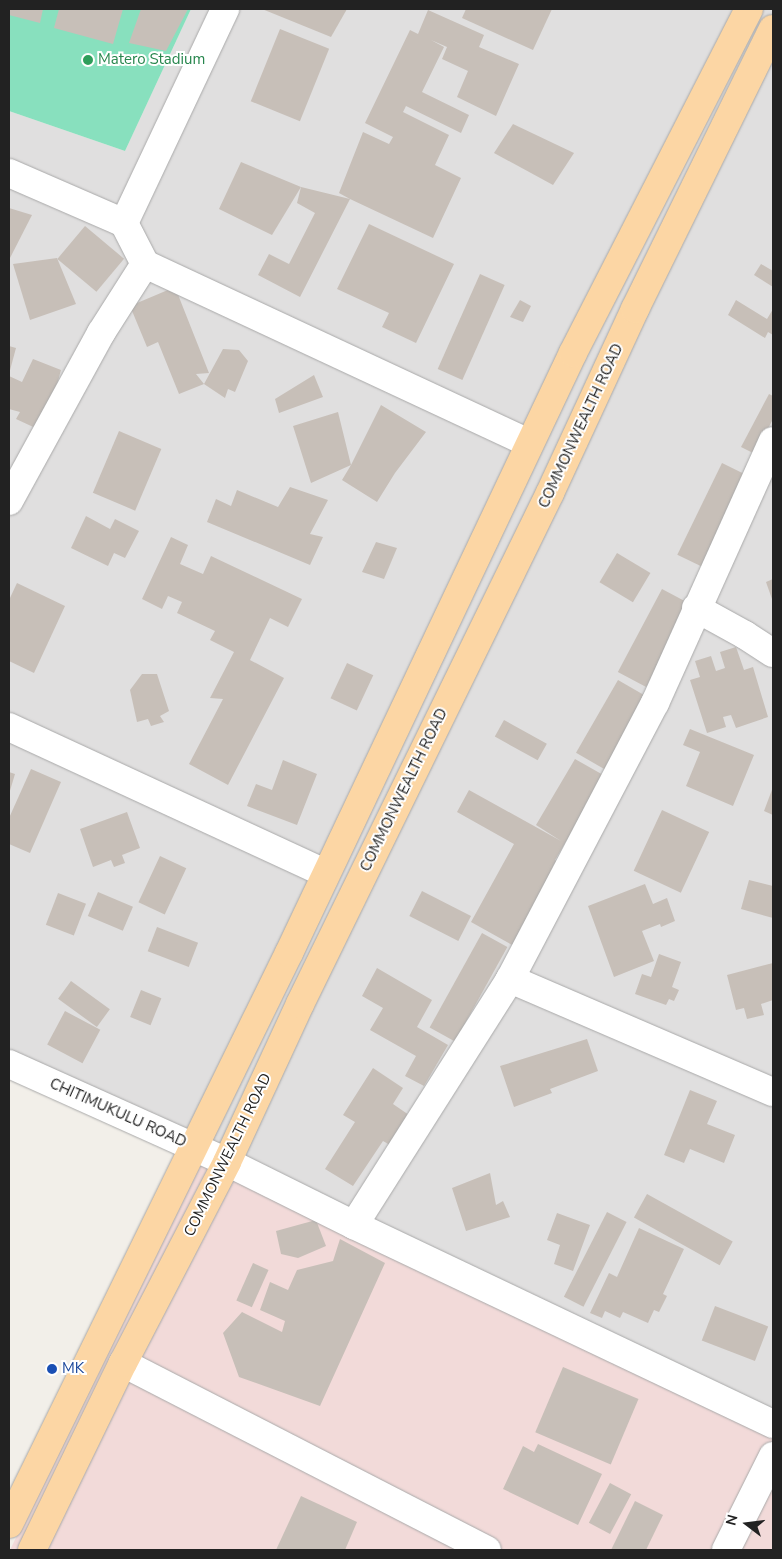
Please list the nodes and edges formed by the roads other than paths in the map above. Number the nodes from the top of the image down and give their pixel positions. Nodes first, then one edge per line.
1 (225, 9) edge
2 (749, 9) edge
3 (773, 29) edge
4 (9, 173) edge
5 (124, 223) junction
6 (145, 264) junction
7 (773, 441) edge
8 (529, 443) junction
9 (9, 501) edge
10 (696, 608) junction
11 (773, 653) edge
12 (9, 727) edge
13 (325, 873) junction
14 (510, 979) junction
15 (9, 1064) edge
16 (772, 1089) edge
17 (193, 1146) junction
18 (227, 1162) junction
19 (354, 1225) junction
20 (122, 1363) junction
21 (773, 1424) edge
22 (773, 1456) edge
23 (9, 1524) edge
24 (32, 1550) edge
25 (487, 1550) edge
26 (726, 1550) edge

1 - 5 street
2 - 8 main road
3 - 18 main road, COMMONWEALTH ROAD
4 - 5 street
5 - 6 street
6 - 8 street
6 - 9 street
7 - 10 street
8 - 13 main road
10 - 11 street
10 - 14 street
12 - 13 street
13 - 17 main road
14 - 16 street
14 - 19 street
15 - 17 street, CHITIMUKULU ROAD
17 - 18 street, CHITIMUKULU ROAD
17 - 23 main road
18 - 19 street, CHITIMUKULU ROAD
18 - 20 main road, COMMONWEALTH ROAD
19 - 21 street, CHITIMUKULU ROAD
20 - 24 main road, COMMONWEALTH ROAD
20 - 25 street
22 - 26 street

